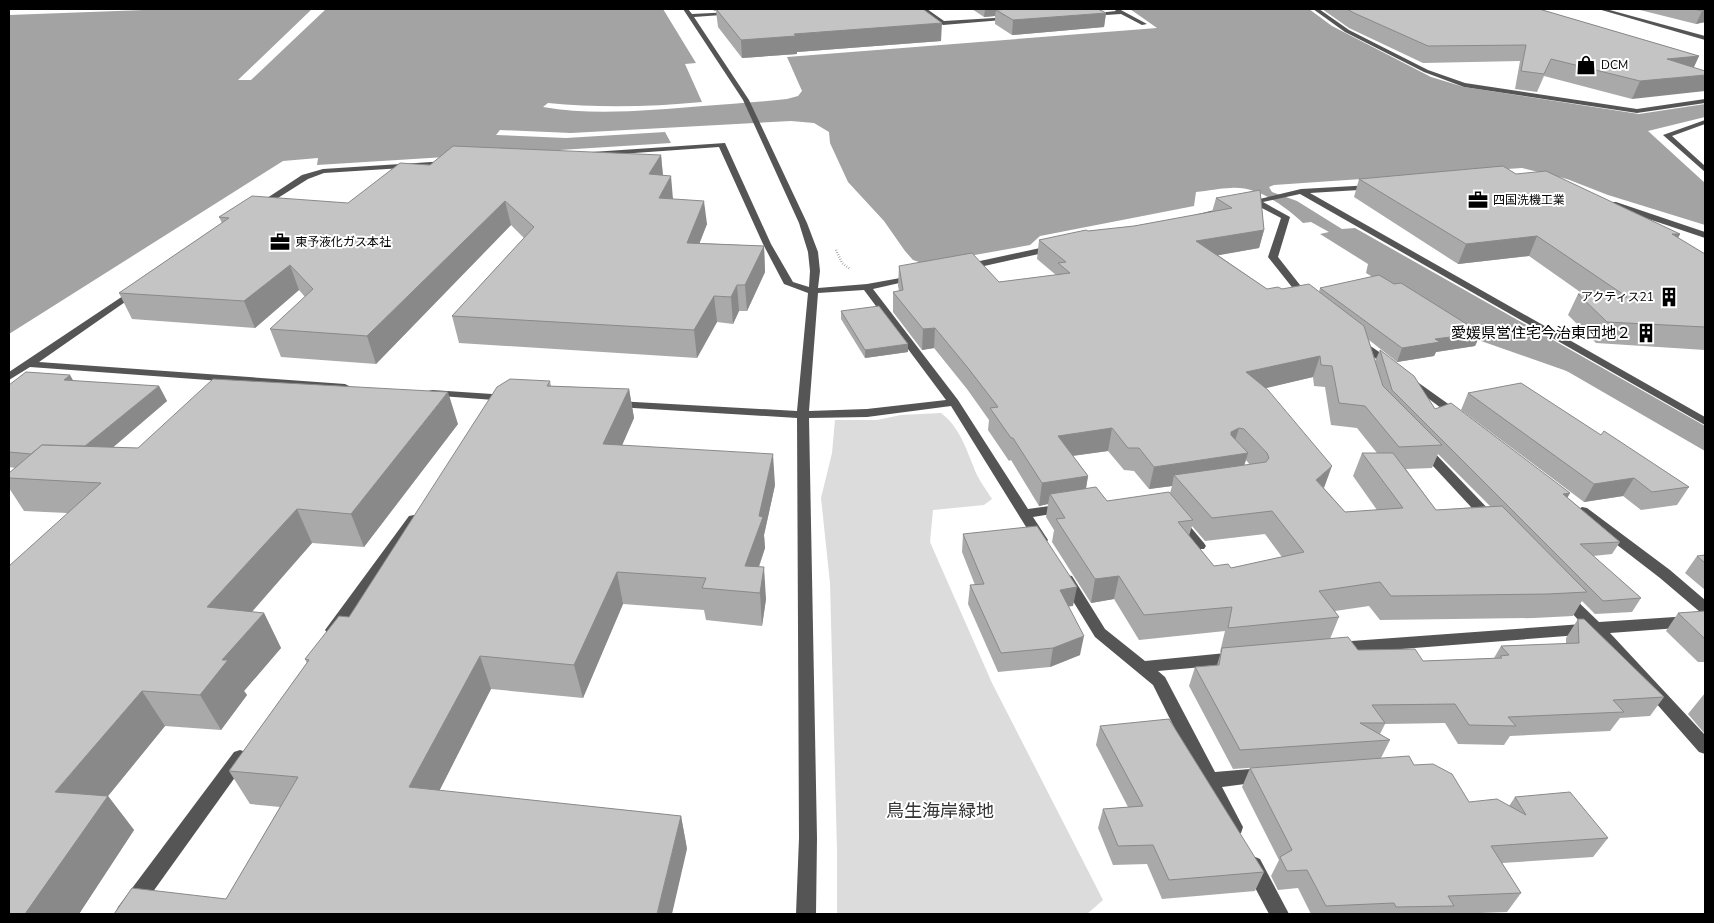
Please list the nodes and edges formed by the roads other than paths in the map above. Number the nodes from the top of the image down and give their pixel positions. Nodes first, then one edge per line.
1 (686, 9) edge
2 (924, 9) edge
3 (1316, 9) edge
4 (1601, 9) edge
5 (1118, 10) edge
6 (743, 13) edge
7 (1081, 14) edge
8 (692, 16) junction
9 (1022, 18) edge
10 (1144, 24) dead end
11 (1705, 38) edge
12 (1705, 101) edge
13 (1705, 122) edge
14 (581, 154) edge
15 (452, 162) edge
16 (1705, 170) edge
17 (1380, 186) edge
18 (1301, 191) junction
19 (1601, 201) edge
20 (1256, 202) junction
21 (249, 214) edge
22 (1180, 219) edge
23 (1699, 230) edge
24 (1705, 234) edge
25 (1065, 246) edge
26 (961, 268) edge
27 (923, 276) edge
28 (142, 286) edge
29 (867, 287) junction
30 (812, 291) junction
31 (1319, 309) edge
32 (1349, 332) edge
33 (1364, 344) junction
34 (28, 364) junction
35 (1370, 370) edge
36 (9, 377) edge
37 (354, 387) edge
38 (423, 392) edge
39 (502, 398) junction
40 (522, 399) edge
41 (954, 402) junction
42 (609, 404) edge
43 (490, 414) edge
44 (803, 414) junction
45 (1466, 422) edge
46 (1705, 422) edge
47 (1417, 442) edge
48 (426, 503) edge
49 (1574, 505) edge
50 (1081, 506) edge
51 (1168, 509) edge
52 (1025, 514) junction
53 (1497, 527) edge
54 (1199, 546) edge
55 (1050, 554) edge
56 (1060, 569) edge
57 (1557, 590) edge
58 (1705, 608) edge
59 (1705, 620) edge
60 (1595, 627) junction
61 (325, 640) edge
62 (1320, 650) edge
63 (1251, 656) edge
64 (1142, 667) junction
65 (249, 745) edge
66 (1705, 747) edge
67 (1280, 775) edge
68 (1210, 780) junction
69 (1240, 839) edge
70 (1249, 856) edge
71 (125, 914) edge
72 (806, 914) edge
73 (1279, 914) edge

1 - 8 street
2 - 9 street
3 - 12 street
4 - 11 street
5 - 7 street
5 - 10 street
6 - 8 street
8 - 30 street
13 - 16 street
14 - 30 street
15 - 21 street
17 - 18 street
18 - 20 street
18 - 46 street
19 - 23 street
20 - 22 street
20 - 31 street
23 - 24 street
25 - 26 street
27 - 29 street
28 - 34 street
29 - 30 street
29 - 41 street
30 - 44 street
32 - 33 street
33 - 35 street
33 - 45 street
34 - 36 street
34 - 37 street
38 - 39 street
39 - 40 street
39 - 43 street
41 - 44 street
41 - 52 street
42 - 44 street
44 - 72 street
47 - 53 street
48 - 61 street
49 - 58 street
50 - 52 street
51 - 54 street
52 - 55 street
56 - 64 street
57 - 60 street
59 - 60 street
60 - 62 street
60 - 66 street
63 - 64 street
64 - 68 street
65 - 71 street
67 - 68 street
68 - 69 street
70 - 73 street

